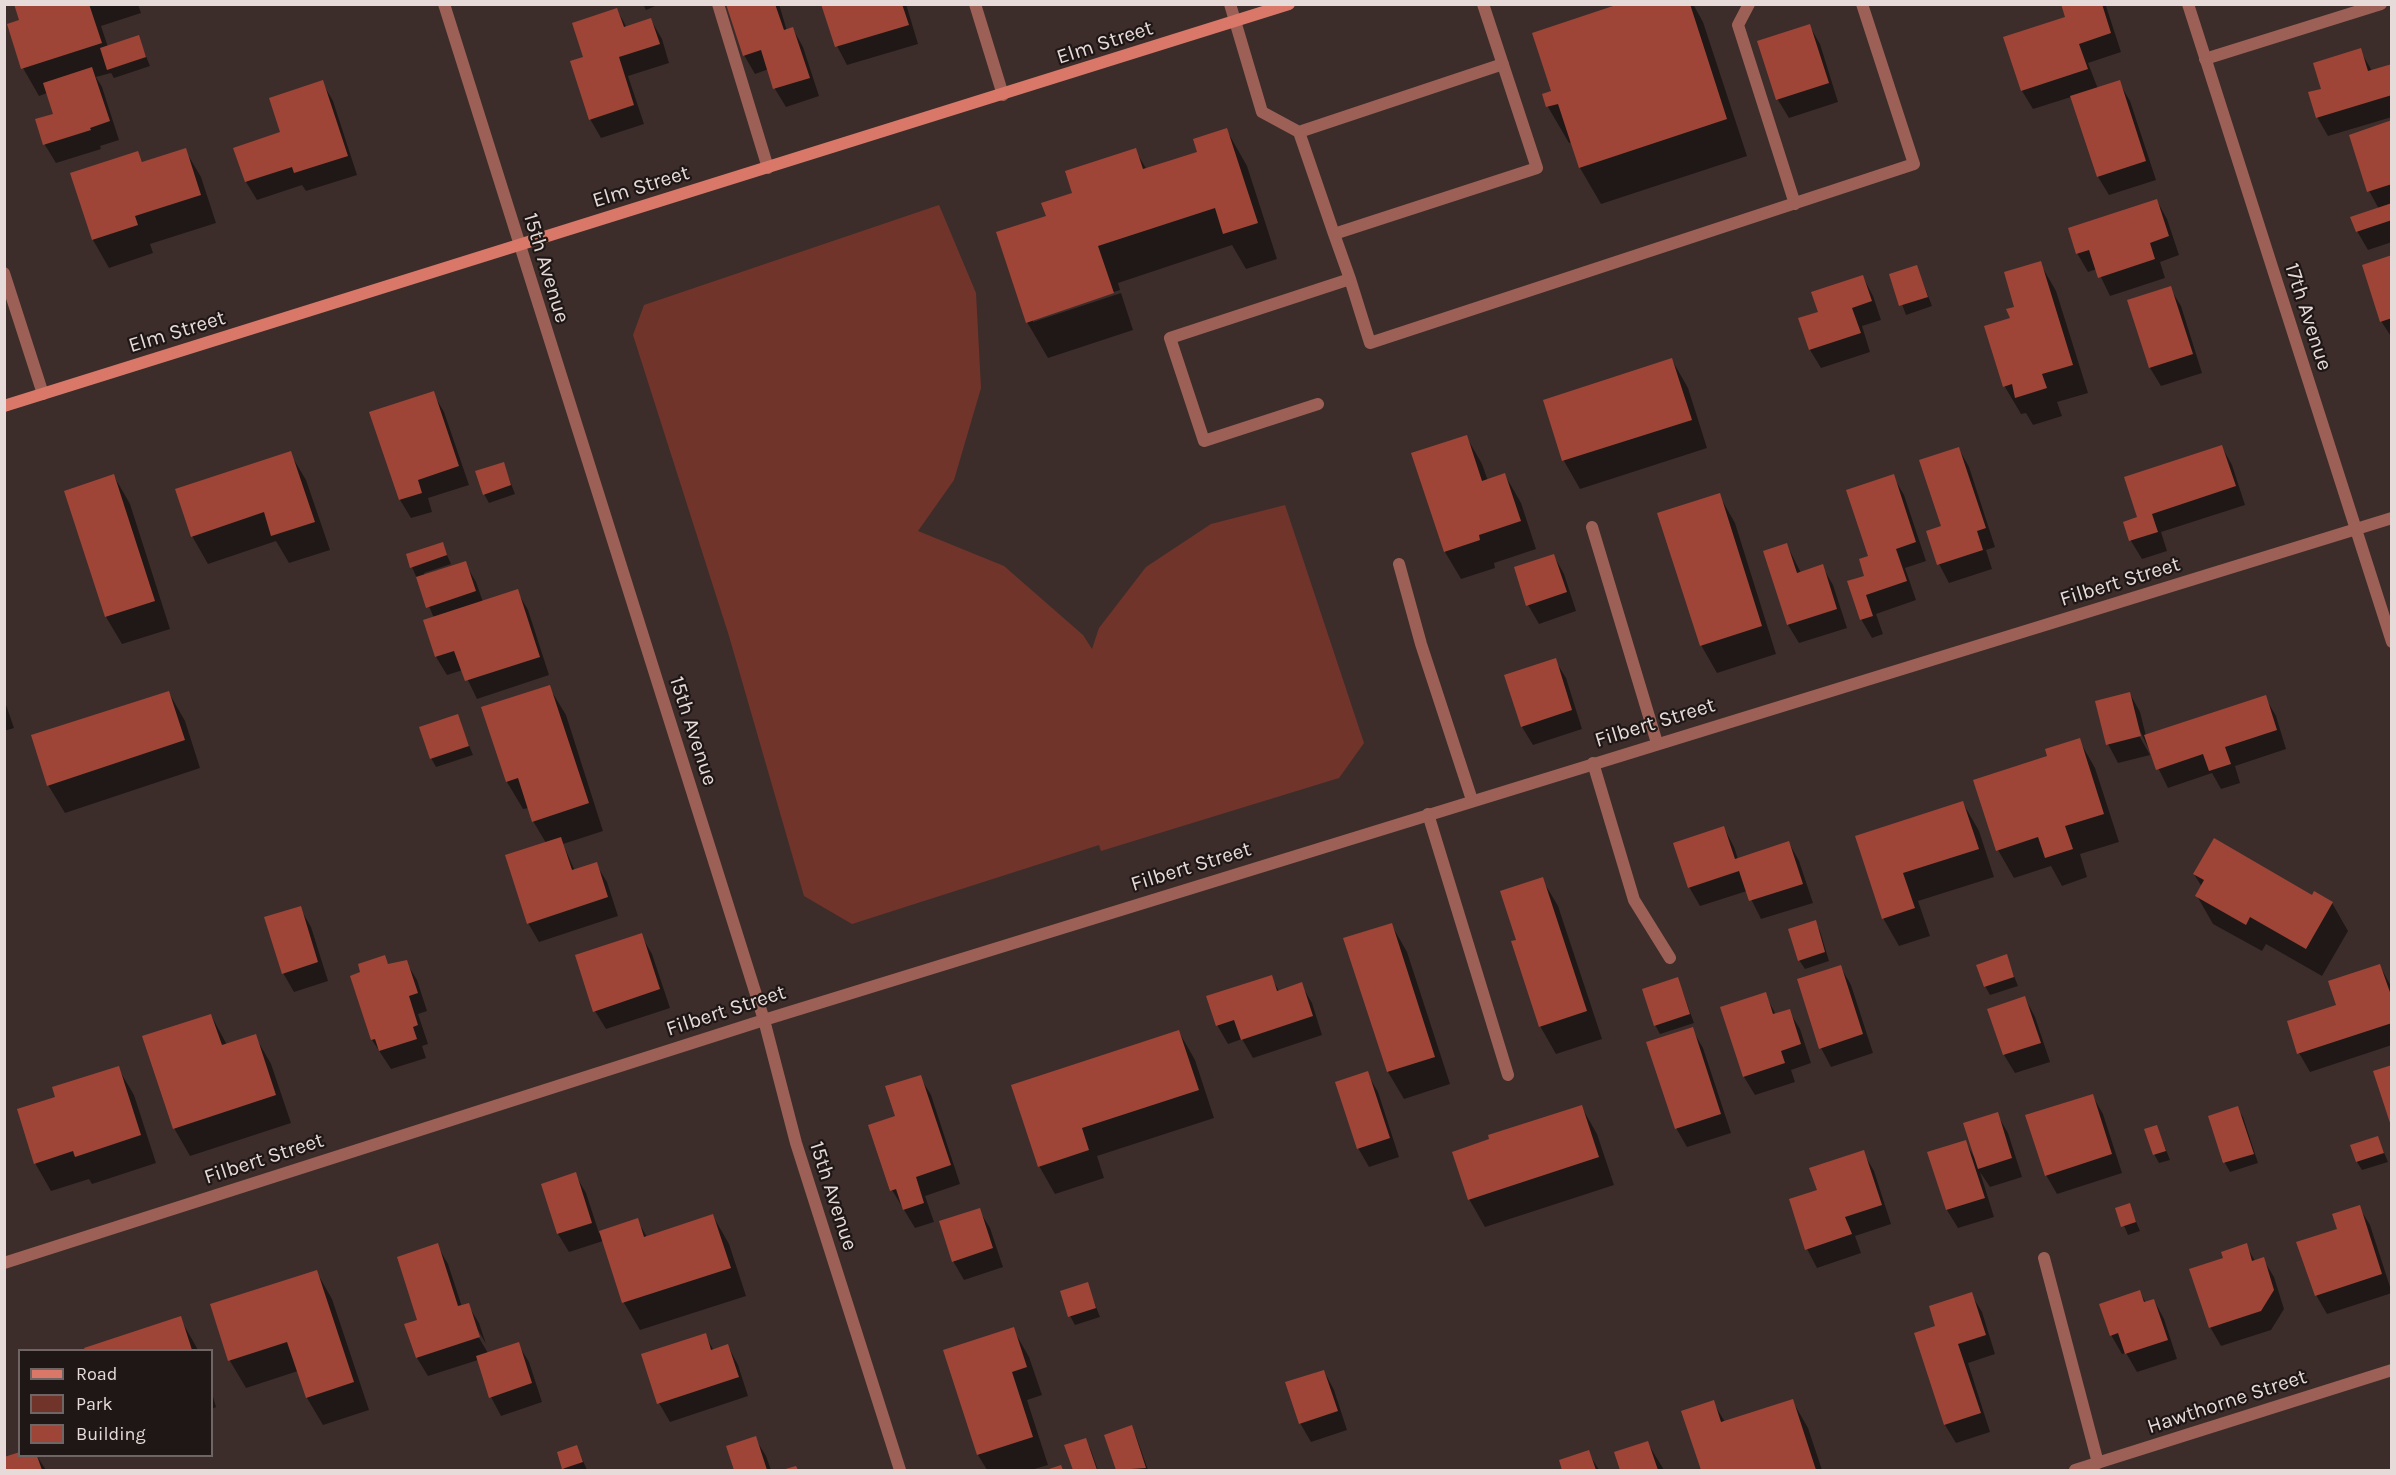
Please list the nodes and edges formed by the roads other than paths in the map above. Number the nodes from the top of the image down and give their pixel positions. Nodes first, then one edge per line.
1 (444, 4) edge
2 (718, 4) edge
3 (975, 4) edge
4 (1230, 4) edge
5 (1289, 4) edge
6 (1484, 4) edge
7 (1749, 4) edge
8 (1862, 4) edge
9 (2188, 4) edge
10 (2381, 4) edge
11 (1235, 21) junction
12 (2205, 59) junction
13 (1503, 64) junction
14 (1003, 95) junction
15 (1299, 132) junction
16 (768, 168) junction
17 (1795, 204) junction
18 (1334, 234) junction
19 (518, 246) junction
20 (4, 273) edge
21 (1350, 279) junction
22 (43, 394) junction
23 (1318, 404) dead end
24 (4, 406) edge
25 (2391, 518) edge
26 (1592, 527) dead end
27 (2355, 530) junction
28 (1399, 564) dead end
29 (2391, 642) edge
30 (1657, 743) junction
31 (1593, 763) junction
32 (1472, 800) junction
33 (1428, 814) junction
34 (1670, 958) dead end
35 (764, 1020) junction
36 (1508, 1075) dead end
37 (2044, 1258) dead end
38 (4, 1263) edge
39 (2391, 1370) edge
40 (2098, 1463) junction
41 (900, 1470) edge
42 (2075, 1470) edge

1 - 19 street, 15th Avenue
2 - 16 street
3 - 14 street
4 - 11 street
5 - 11 street, Elm Street
6 - 13 street
7 - 17 street
8 - 17 street
9 - 12 street, 17th Avenue
10 - 12 street
11 - 14 street, Elm Street
11 - 15 street
12 - 27 street, 17th Avenue
13 - 15 street
13 - 18 street
14 - 16 street, Elm Street
15 - 18 street
16 - 19 street, Elm Street
17 - 21 street
18 - 21 street
19 - 22 street, Elm Street
19 - 35 street, 15th Avenue
20 - 22 street
21 - 23 street
22 - 24 street, Elm Street
25 - 27 street, Filbert Street
26 - 30 street
27 - 29 street, 17th Avenue
27 - 30 street, Filbert Street
28 - 32 street
30 - 31 street, Filbert Street
31 - 32 street, Filbert Street
31 - 34 street
32 - 33 street, Filbert Street
33 - 35 street, Filbert Street
33 - 36 street
35 - 38 street, Filbert Street
35 - 41 street, 15th Avenue
37 - 40 street
39 - 40 street, Hawthorne Street
40 - 42 street, Hawthorne Street

